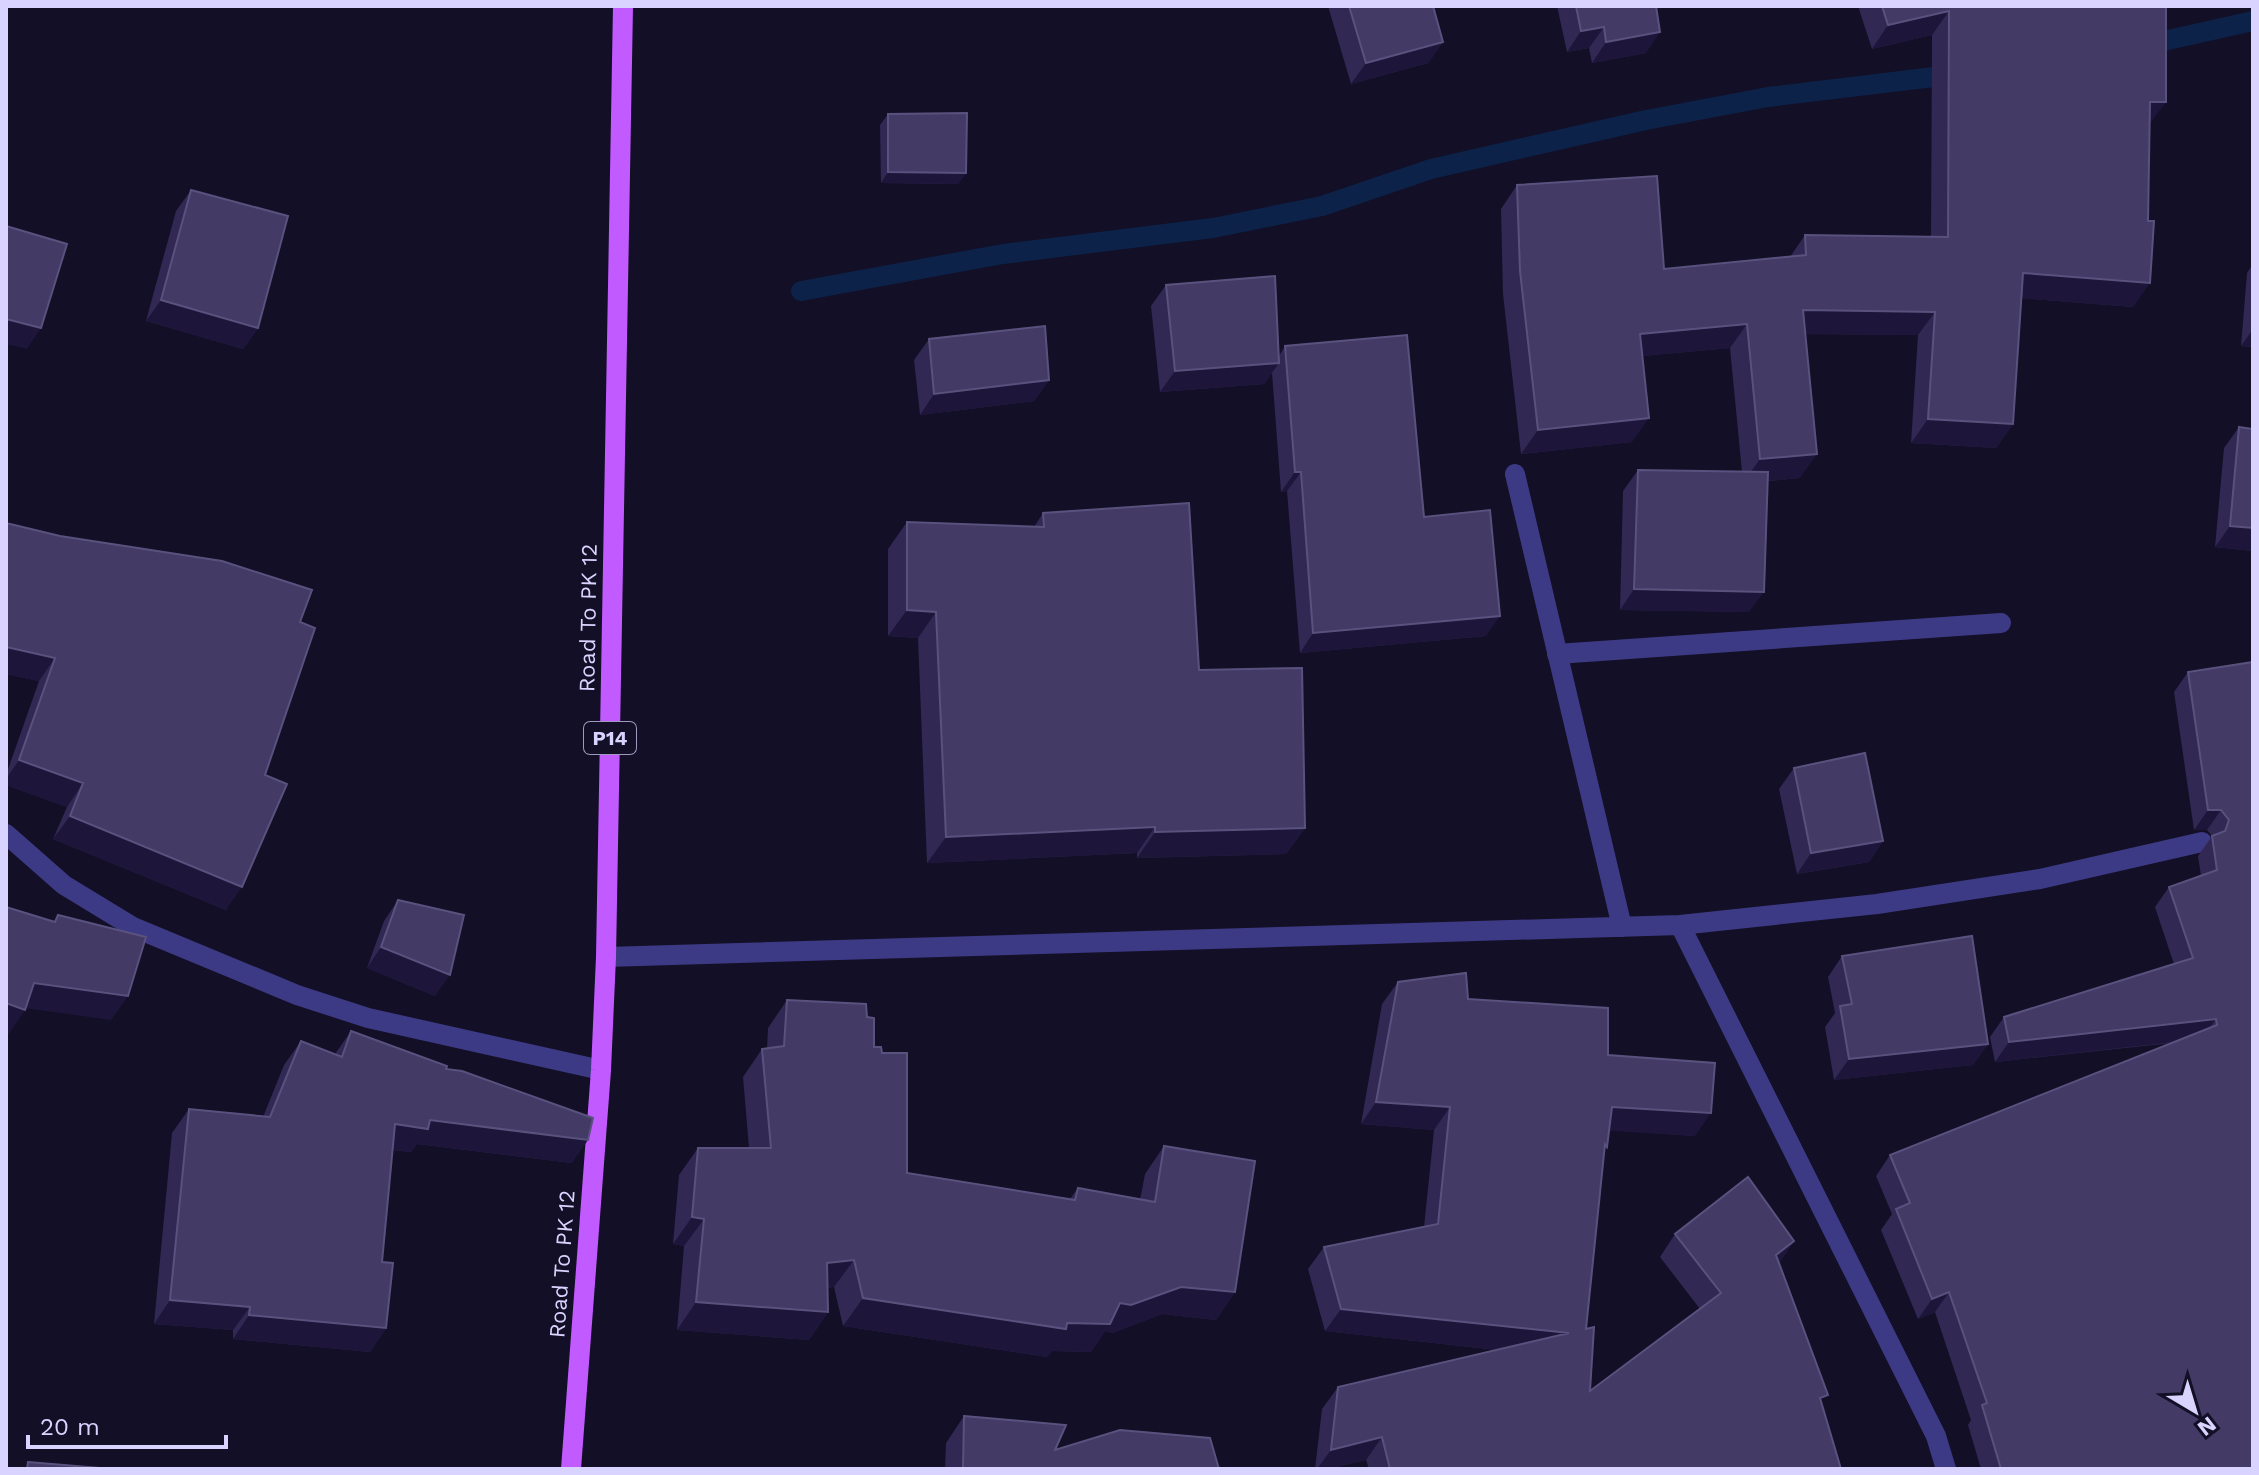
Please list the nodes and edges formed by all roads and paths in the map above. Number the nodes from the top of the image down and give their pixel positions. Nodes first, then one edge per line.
1 (623, 6) edge
2 (1515, 474) dead end
3 (2001, 623) dead end
4 (1557, 654) junction
5 (6, 834) edge
6 (2202, 842) dead end
7 (1680, 925) junction
8 (1622, 927) junction
9 (606, 957) junction
10 (601, 1070) junction
11 (571, 1469) edge
12 (1946, 1469) edge

1 - 9 main road, Road To PK 12 / P14
2 - 4 street
3 - 4 street
4 - 8 street
5 - 10 street
6 - 7 street
7 - 8 street
7 - 12 street
8 - 9 street
9 - 10 main road, Road To PK 12 / P14
10 - 11 main road, Road To PK 12 / P14

